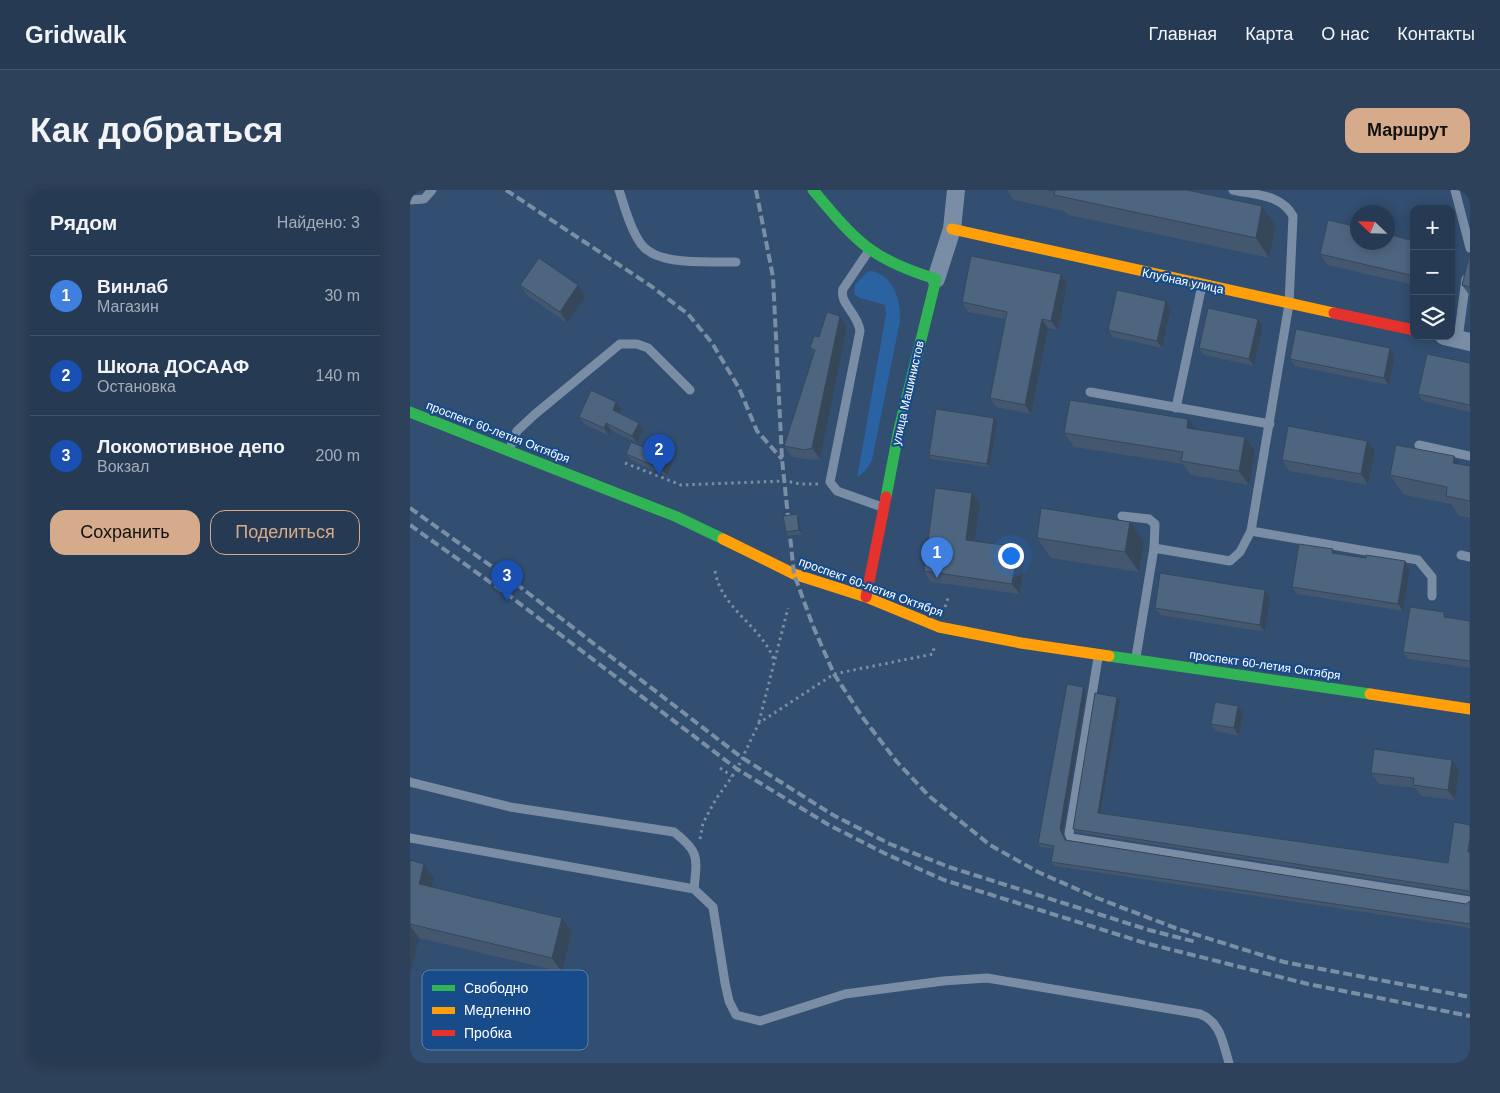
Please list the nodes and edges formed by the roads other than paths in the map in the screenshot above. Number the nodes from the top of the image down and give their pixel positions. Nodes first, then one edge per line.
1 (432, 190) edge
2 (619, 190) edge
3 (813, 190) edge
4 (956, 190) edge
5 (1232, 190) edge
6 (1455, 190) edge
7 (410, 200) edge
8 (952, 229) junction
9 (1470, 248) edge
10 (870, 250) junction
11 (736, 262) dead end
12 (1467, 273) edge
13 (936, 279) junction
14 (1202, 285) junction
15 (1289, 304) junction
16 (1410, 329) edge
17 (1457, 339) edge
18 (690, 390) dead end
19 (1090, 392) dead end
20 (1176, 408) junction
21 (410, 412) edge
22 (1270, 424) junction
23 (1419, 445) dead end
24 (509, 450) junction
25 (1470, 456) edge
26 (883, 507) junction
27 (1122, 516) dead end
28 (1251, 531) junction
29 (1154, 548) junction
30 (1432, 596) dead end
31 (866, 598) junction
32 (1098, 654) junction
33 (1135, 660) junction
34 (1470, 709) edge
35 (410, 782) edge
36 (410, 838) edge
37 (694, 890) junction
38 (1470, 900) edge
39 (1229, 1063) edge

1 - 7 lane
2 - 11 lane
3 - 10 main road
4 - 8 street, улица Машинистов
5 - 15 lane
6 - 9 lane
8 - 13 street, улица Машинистов
8 - 14 main road, Клубная улица
10 - 13 main road
10 - 26 lane
12 - 17 lane
13 - 26 main road, улица Машинистов
14 - 15 main road, Клубная улица
14 - 20 lane
15 - 16 main road, Клубная улица
15 - 22 lane
18 - 24 lane
19 - 20 lane
20 - 22 lane
21 - 24 main road, проспект 60-летия Октября
22 - 28 lane
23 - 25 lane
24 - 31 main road, проспект 60-летия Октября
26 - 31 main road, улица Машинистов
27 - 29 lane
28 - 29 lane
28 - 30 lane
29 - 33 lane
31 - 32 main road, проспект 60-летия Октября
32 - 33 main road, проспект 60-летия Октября
32 - 38 lane
33 - 34 main road, проспект 60-летия Октября
35 - 37 lane
36 - 37 lane
37 - 39 lane

